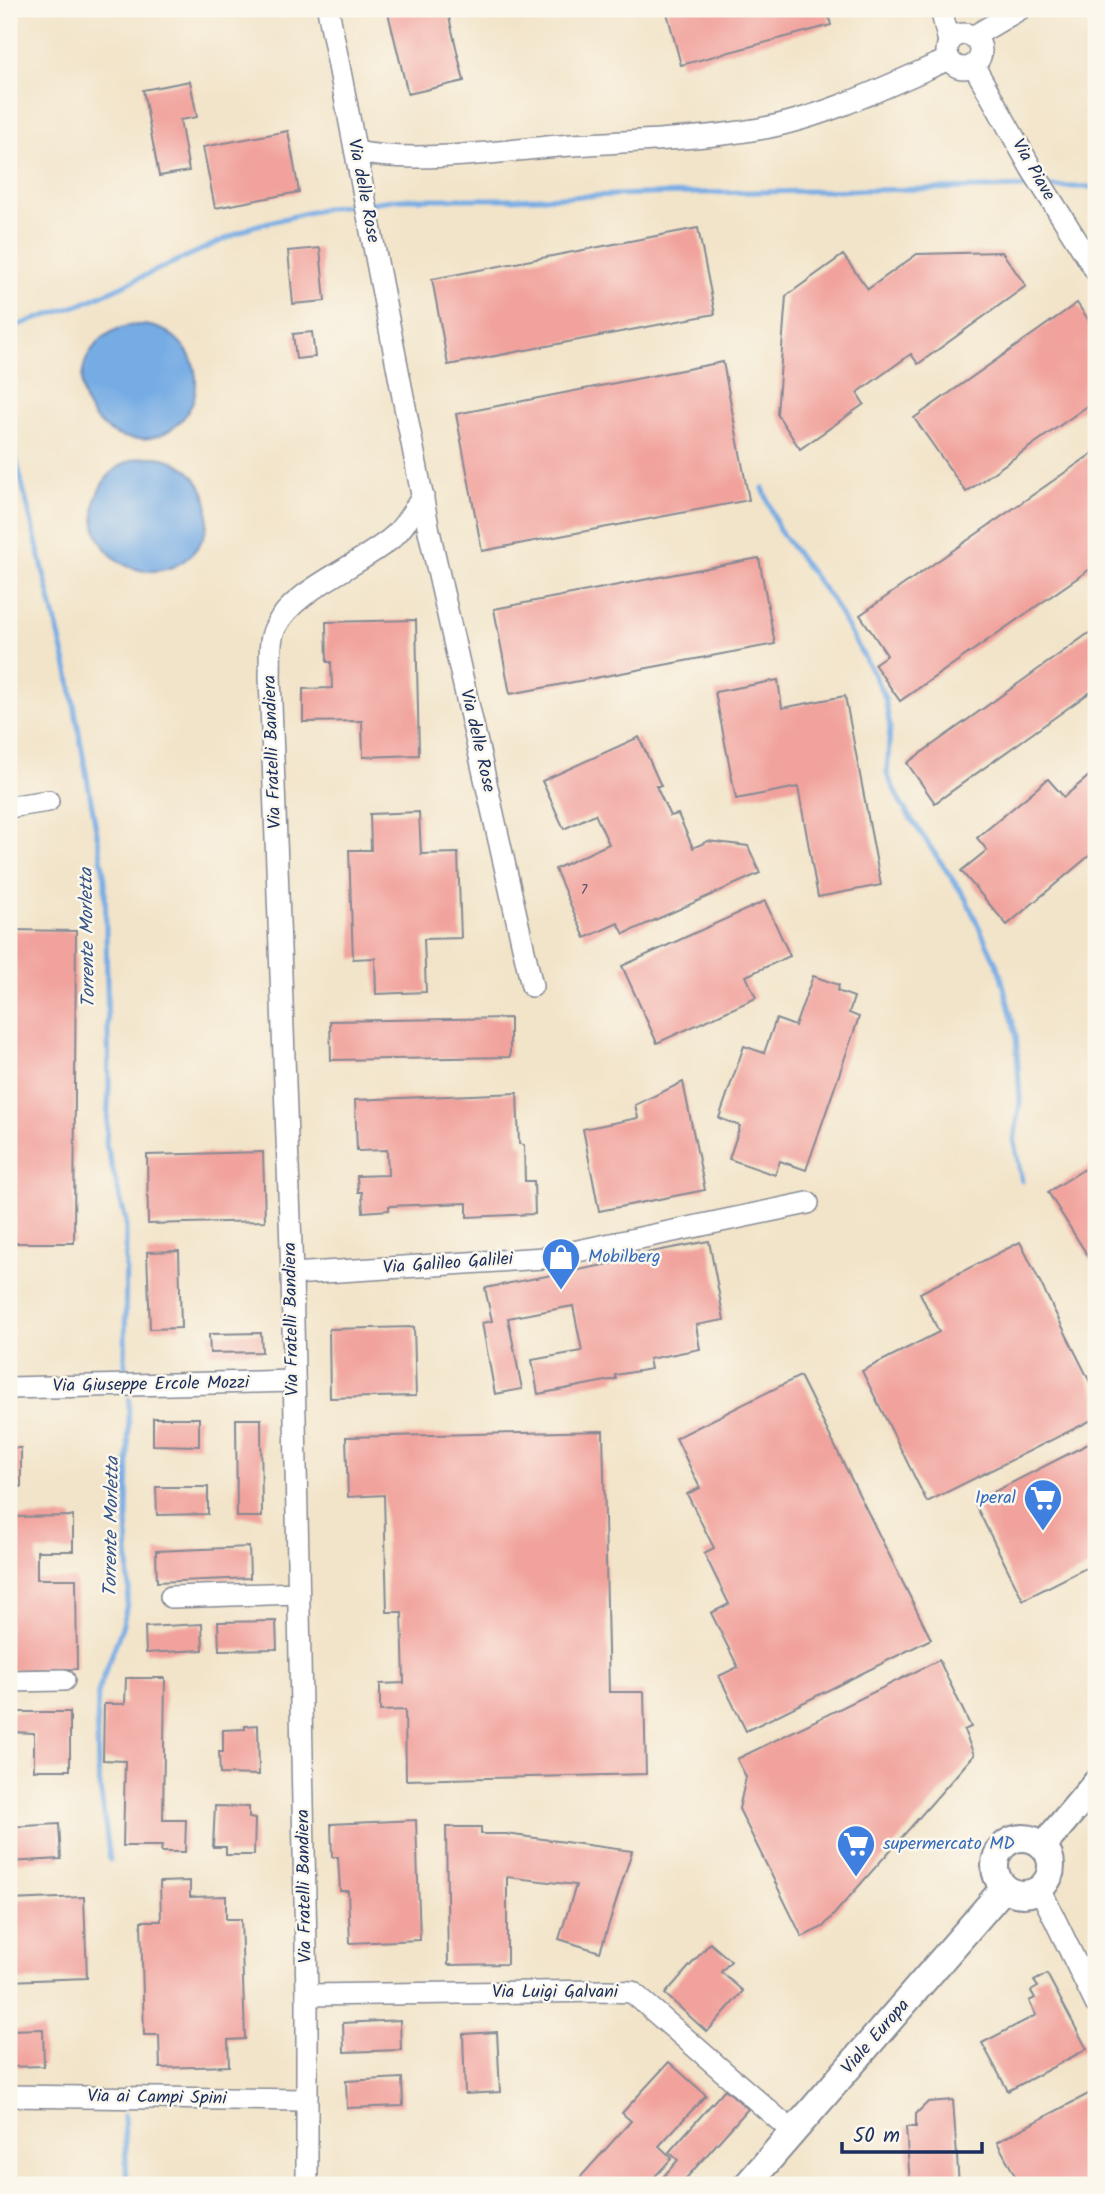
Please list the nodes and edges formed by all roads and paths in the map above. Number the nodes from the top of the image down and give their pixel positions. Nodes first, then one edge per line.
1 (328, 9) edge
2 (941, 9) edge
3 (1020, 9) edge
4 (974, 36) junction
5 (949, 50) junction
6 (974, 66) junction
7 (356, 152) junction
8 (1096, 271) edge
9 (423, 496) junction
10 (48, 801) dead end
11 (9, 807) edge
12 (531, 986) dead end
13 (808, 1203) dead end
14 (292, 1273) junction
15 (294, 1381) junction
16 (9, 1388) edge
17 (299, 1593) junction
18 (171, 1597) dead end
19 (64, 1680) dead end
20 (9, 1681) edge
21 (1096, 1783) edge
22 (1043, 1846) junction
23 (1004, 1888) junction
24 (1040, 1889) junction
25 (307, 1995) junction
26 (1096, 2004) edge
27 (9, 2096) edge
28 (306, 2100) junction
29 (793, 2132) junction
30 (307, 2185) edge
31 (747, 2185) edge

1 - 7 street, Via delle Rose
2 - 5 street
3 - 4 street
4 - 5 street
4 - 6 street
5 - 6 street
5 - 7 street
6 - 8 street, Via Piave
7 - 9 street, Via delle Rose
9 - 12 street, Via delle Rose
9 - 14 street, Via Fratelli Bandiera
10 - 11 street
13 - 14 street, Via Galileo Galilei
14 - 15 street, Via Fratelli Bandiera
15 - 16 street, Via Giuseppe Ercole Mozzi
15 - 17 street, Via Fratelli Bandiera
17 - 18 street
17 - 25 street, Via Fratelli Bandiera
19 - 20 street
21 - 22 street
22 - 23 street
22 - 24 street
23 - 24 street
23 - 29 street, Viale Europa
24 - 26 street
25 - 28 street, Via Fratelli Bandiera
25 - 29 street, Via Luigi Galvani
27 - 28 street, Via ai Campi Spini
28 - 30 street, Via Fratelli Bandiera
29 - 31 street, Viale Europa

